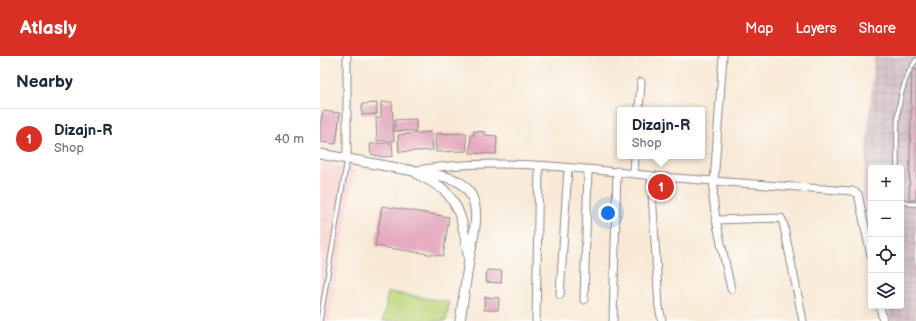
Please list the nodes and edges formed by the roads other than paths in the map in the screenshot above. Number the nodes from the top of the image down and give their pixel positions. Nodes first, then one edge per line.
1 (347, 56) edge
2 (723, 56) edge
3 (916, 60) edge
4 (641, 82) dead end
5 (639, 107) edge
6 (320, 154) edge
7 (347, 159) junction
8 (635, 159) edge
9 (896, 165) edge
10 (539, 166) junction
11 (568, 168) junction
12 (588, 170) junction
13 (412, 171) junction
14 (617, 172) junction
15 (634, 173) junction
16 (651, 176) junction
17 (713, 181) junction
18 (903, 201) edge
19 (916, 204) edge
20 (716, 220) junction
21 (868, 242) edge
22 (469, 260) junction
23 (731, 289) dead end
24 (560, 295) dead end
25 (584, 300) dead end
26 (881, 309) edge
27 (320, 321) edge
28 (460, 321) edge
29 (536, 321) edge
30 (613, 321) edge
31 (662, 321) edge
32 (803, 321) edge
33 (883, 321) edge

1 - 7 street
2 - 17 street
3 - 9 lane
4 - 5 street
6 - 7 street
7 - 13 street
7 - 27 lane
8 - 15 street
10 - 11 street
10 - 13 street
10 - 29 street
11 - 12 street
11 - 24 street
12 - 14 street
12 - 25 street
13 - 22 street
13 - 22 street
14 - 15 street
14 - 30 street
15 - 16 street
16 - 17 street
16 - 31 street
17 - 20 street
17 - 21 street
18 - 19 lane
20 - 23 street
20 - 32 street
22 - 28 street
26 - 33 street

